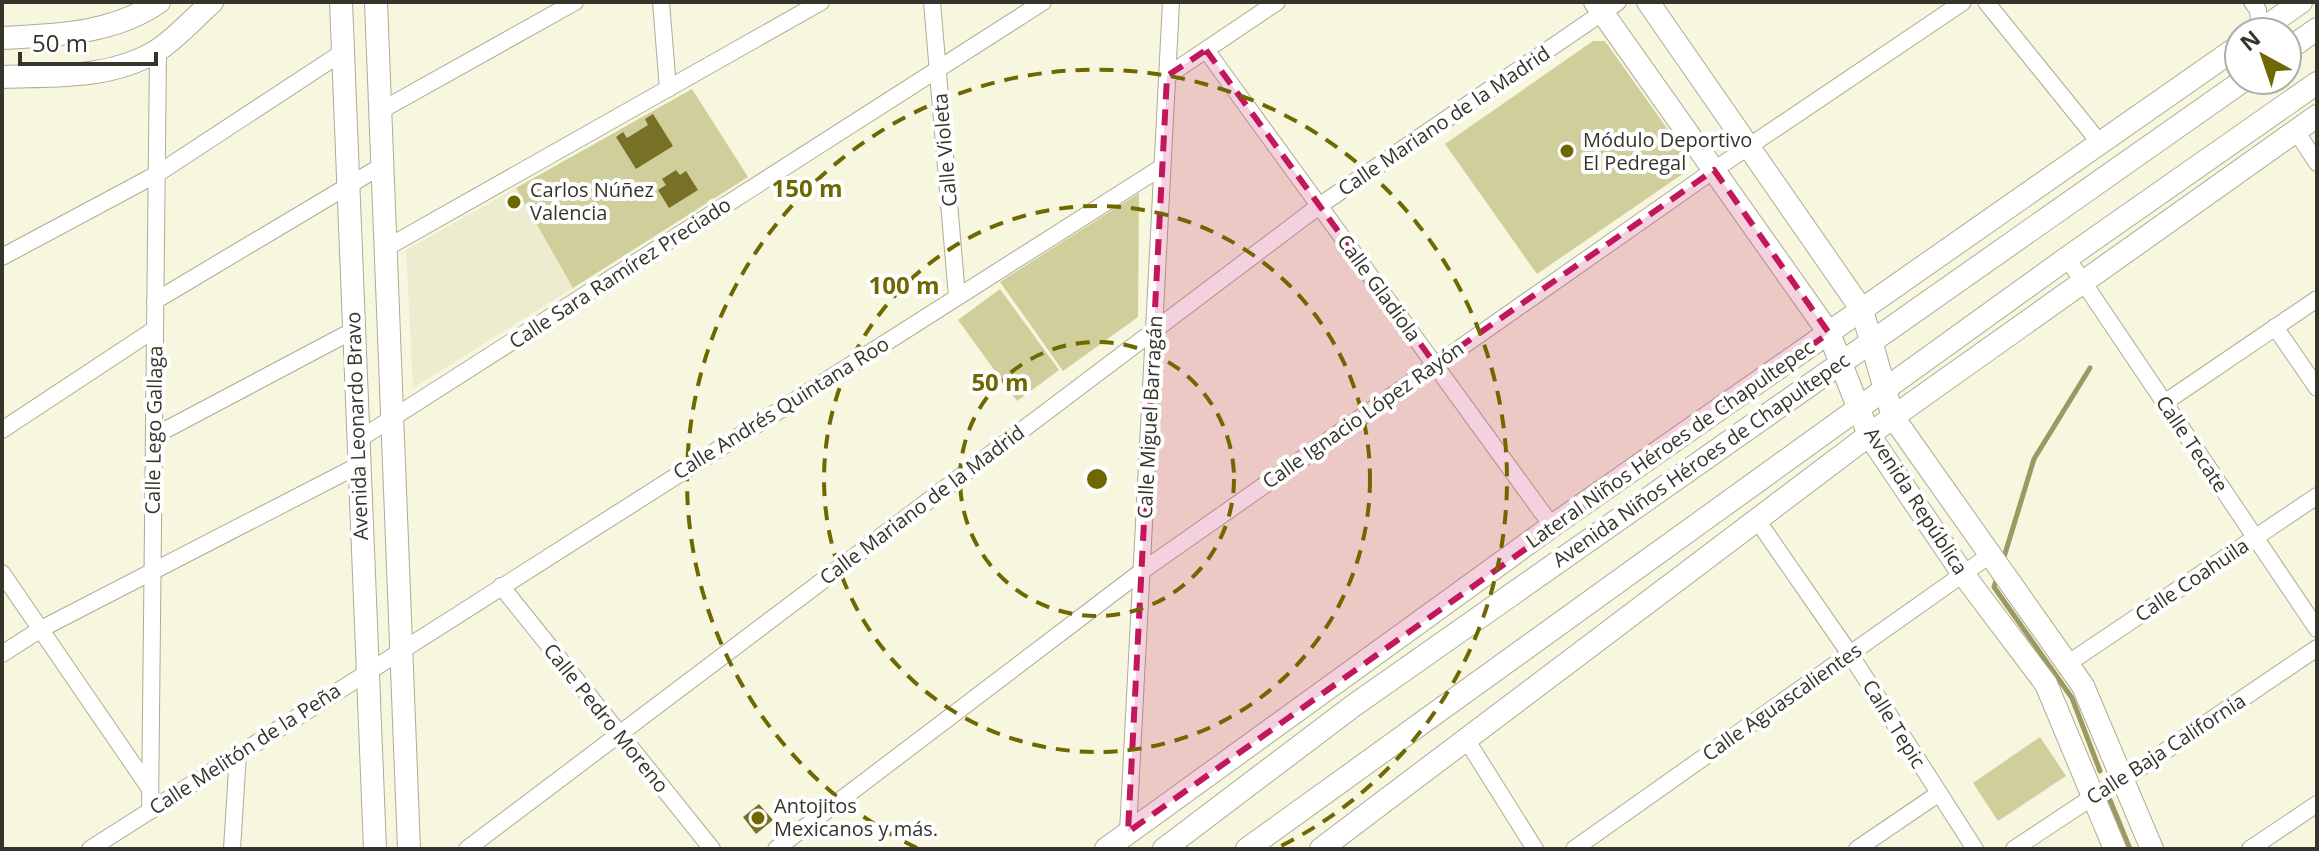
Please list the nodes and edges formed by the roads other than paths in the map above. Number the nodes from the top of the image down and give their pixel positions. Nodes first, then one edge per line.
1 (159, 2) edge
2 (212, 2) edge
3 (341, 2) edge
4 (376, 2) edge
5 (575, 2) edge
6 (661, 2) edge
7 (821, 2) edge
8 (932, 2) edge
9 (1043, 2) edge
10 (1171, 2) edge
11 (1277, 2) edge
12 (1648, 2) edge
13 (1963, 2) edge
14 (1986, 2) edge
15 (2301, 2) edge
16 (1605, 5) edge
17 (2281, 16) edge
18 (2, 38) edge
19 (158, 50) junction
20 (1206, 50) junction
21 (343, 52) junction
22 (2223, 57) edge
23 (938, 71) junction
24 (1167, 76) junction
25 (2, 77) edge
26 (2317, 83) edge
27 (668, 89) junction
28 (2223, 95) edge
29 (380, 111) junction
30 (2317, 116) edge
31 (2296, 131) junction
32 (2100, 143) junction
33 (1748, 146) junction
34 (2317, 163) edge
35 (383, 165) junction
36 (1162, 167) junction
37 (1714, 170) junction
38 (157, 174) junction
39 (348, 185) junction
40 (1319, 206) junction
41 (386, 248) junction
42 (2, 257) edge
43 (2067, 258) junction
44 (2082, 281) junction
45 (957, 297) junction
46 (2317, 299) edge
47 (155, 301) junction
48 (1862, 310) junction
49 (2275, 327) junction
50 (155, 329) junction
51 (354, 330) junction
52 (1154, 331) junction
53 (1829, 333) junction
54 (1871, 341) junction
55 (1841, 362) junction
56 (1435, 364) junction
57 (1885, 388) junction
58 (2317, 388) edge
59 (2164, 403) junction
60 (1859, 408) junction
61 (1893, 417) junction
62 (392, 418) junction
63 (2, 430) edge
64 (1869, 435) junction
65 (154, 436) junction
66 (358, 440) junction
67 (359, 465) junction
68 (2317, 496) edge
69 (1757, 520) junction
70 (1552, 526) junction
71 (1679, 536) junction
72 (2255, 538) junction
73 (1990, 555) junction
74 (152, 571) junction
75 (1142, 571) junction
76 (2, 573) edge
77 (1963, 574) junction
78 (501, 586) junction
79 (41, 629) junction
80 (2317, 629) edge
81 (2317, 648) edge
82 (400, 650) junction
83 (2, 654) edge
84 (1850, 654) junction
85 (2067, 664) junction
86 (367, 671) junction
87 (619, 733) junction
88 (1466, 739) junction
89 (238, 754) junction
90 (2121, 781) junction
91 (150, 789) junction
92 (1938, 794) junction
93 (2094, 796) junction
94 (2317, 804) edge
95 (150, 811) junction
96 (1128, 832) junction
97 (90, 849) edge
98 (232, 849) edge
99 (375, 849) edge
100 (409, 849) edge
101 (467, 849) edge
102 (712, 849) edge
103 (776, 849) edge
104 (1106, 849) edge
105 (1164, 849) edge
106 (1247, 849) edge
107 (1321, 849) edge
108 (1535, 849) edge
109 (1574, 849) edge
110 (1857, 849) edge
111 (1975, 849) edge
112 (2014, 849) edge
113 (2115, 849) edge
114 (2152, 849) edge
115 (2250, 849) edge

1 - 18 street
2 - 19 street
3 - 21 street, Avenida Leonardo Bravo
4 - 29 street, Avenida Leonardo Bravo
5 - 29 street
6 - 27 street
7 - 27 street
8 - 23 street, Calle Violeta
9 - 23 street, Calle Sara Ramírez Preciado
10 - 24 street, Calle Miguel Barragán
11 - 20 street
12 - 33 street, Avenida República
13 - 33 street, Calle Ignacio López Rayón
14 - 32 street
15 - 17 street
16 - 37 street, Avenida República
16 - 40 street, Calle Mariano de la Madrid
19 - 25 street
19 - 38 street, Calle Lego Gallaga
20 - 24 street
20 - 40 street, Calle Gladiola
21 - 38 street
21 - 39 street, Avenida Leonardo Bravo
22 - 32 street, Lateral Niños Héroes de Chapultepec
23 - 45 street, Calle Violeta
23 - 62 street, Calle Sara Ramírez Preciado
24 - 36 street, Calle Miguel Barragán
26 - 43 street
27 - 41 street
28 - 54 street, Avenida Niños Héroes de Chapultepec
29 - 35 street, Avenida Leonardo Bravo
30 - 31 street
31 - 34 street
31 - 44 street
32 - 48 street, Lateral Niños Héroes de Chapultepec
33 - 37 street, Calle Ignacio López Rayón
33 - 48 street, Avenida República
35 - 39 street
35 - 41 street, Avenida Leonardo Bravo
36 - 45 street, Calle Andrés Quintana Roo
36 - 52 street, Calle Miguel Barragán
37 - 53 street, Avenida República
37 - 56 street, Calle Ignacio López Rayón
38 - 42 street
38 - 47 street, Calle Lego Gallaga
39 - 47 street
39 - 51 street, Avenida Leonardo Bravo
40 - 52 street, Calle Mariano de la Madrid
40 - 56 street, Calle Gladiola
41 - 62 street, Avenida Leonardo Bravo
43 - 44 street, Calle Tecate
43 - 57 street
44 - 59 street, Calle Tecate
44 - 61 street
45 - 78 street, Calle Andrés Quintana Roo
46 - 49 street
47 - 50 street, Calle Lego Gallaga
48 - 53 street, Lateral Niños Héroes de Chapultepec
48 - 54 street, Avenida República
49 - 58 street
49 - 59 street
50 - 63 street
50 - 65 street, Calle Lego Gallaga
51 - 65 street
51 - 66 street, Avenida Leonardo Bravo
52 - 75 street, Calle Miguel Barragán
52 - 87 street, Calle Mariano de la Madrid
53 - 55 street, Avenida República
53 - 70 street, Lateral Niños Héroes de Chapultepec
54 - 55 street, Avenida Niños Héroes de Chapultepec
54 - 57 street, Avenida República
55 - 60 street, Avenida República
55 - 105 street, Avenida Niños Héroes de Chapultepec
56 - 70 street, Calle Gladiola
56 - 75 street, Calle Ignacio López Rayón
57 - 60 street
57 - 61 street, Avenida República
59 - 72 street, Calle Tecate
60 - 64 street, Avenida República
60 - 71 street
61 - 64 street
61 - 73 street, Avenida República
62 - 66 street, Calle Sara Ramírez Preciado
62 - 82 street, Avenida Leonardo Bravo
64 - 69 street
64 - 77 street, Avenida República
65 - 74 street, Calle Lego Gallaga
66 - 67 street, Avenida Leonardo Bravo
67 - 74 street
67 - 86 street, Avenida Leonardo Bravo
68 - 72 street, Calle Coahuila
69 - 71 street
69 - 84 street, Calle Tepic
69 - 88 street
70 - 96 street, Lateral Niños Héroes de Chapultepec
71 - 106 street
72 - 80 street, Calle Tecate
72 - 85 street, Calle Coahuila
73 - 77 street, Calle Aguascalientes
73 - 85 street, Avenida República
74 - 79 street
74 - 91 street, Calle Lego Gallaga
75 - 96 street, Calle Miguel Barragán
75 - 103 street, Calle Ignacio López Rayón
76 - 79 street
77 - 84 street, Calle Aguascalientes
77 - 93 street, Avenida República
78 - 82 street, Calle Andrés Quintana Roo
78 - 87 street, Calle Pedro Moreno
79 - 83 street
79 - 91 street
81 - 90 street, Calle Baja California
82 - 86 street, Calle Melitón de la Peña
82 - 100 street, Avenida Leonardo Bravo
84 - 92 street, Calle Tepic
84 - 109 street, Calle Aguascalientes
85 - 90 street, Avenida República
86 - 89 street, Calle Melitón de la Peña
86 - 99 street, Avenida Leonardo Bravo
87 - 101 street, Calle Mariano de la Madrid
87 - 102 street, Calle Pedro Moreno
88 - 107 street
88 - 108 street
89 - 95 street, Calle Melitón de la Peña
89 - 98 street
90 - 93 street, Calle Baja California
90 - 114 street, Avenida República
91 - 95 street, Calle Lego Gallaga
92 - 110 street
92 - 111 street, Calle Tepic
93 - 112 street, Calle Baja California
93 - 113 street, Avenida República
94 - 115 street
95 - 97 street, Calle Melitón de la Peña
96 - 104 street, Lateral Niños Héroes de Chapultepec

